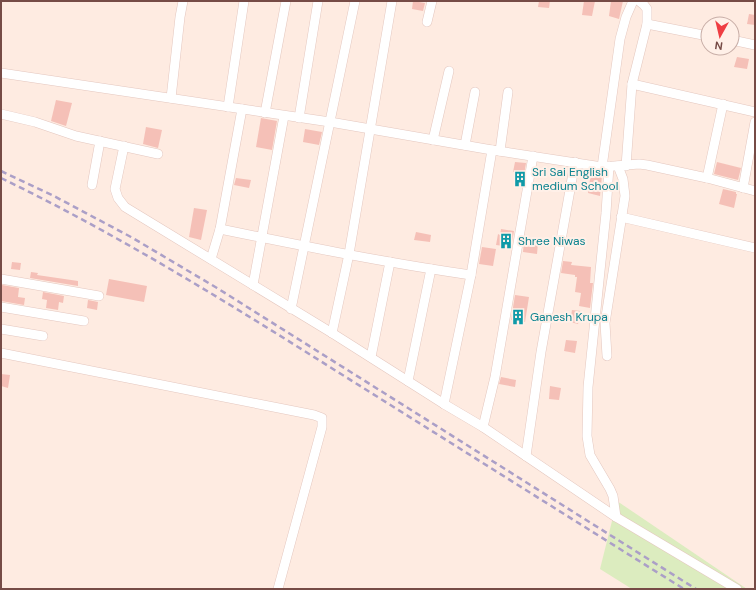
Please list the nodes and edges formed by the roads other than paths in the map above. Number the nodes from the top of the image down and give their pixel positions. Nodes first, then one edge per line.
1 (183, 1) edge
2 (244, 1) edge
3 (286, 1) edge
4 (318, 1) edge
5 (354, 1) edge
6 (392, 1) edge
7 (432, 1) edge
8 (633, 1) edge
9 (639, 1) edge
10 (427, 22) dead end
11 (646, 24) junction
12 (700, 34) edge
13 (740, 42) edge
14 (755, 45) edge
15 (449, 71) dead end
16 (1, 73) edge
17 (632, 84) junction
18 (475, 92) dead end
19 (508, 92) dead end
20 (170, 98) junction
21 (723, 104) junction
22 (228, 107) junction
23 (242, 109) junction
24 (755, 112) edge
25 (265, 113) junction
26 (1, 114) edge
27 (284, 116) junction
28 (299, 118) junction
29 (330, 122) junction
30 (755, 122) edge
31 (370, 130) junction
32 (433, 140) junction
33 (100, 141) junction
34 (465, 145) junction
35 (124, 146) junction
36 (496, 151) junction
37 (158, 154) dead end
38 (533, 156) junction
39 (575, 162) junction
40 (614, 166) junction
41 (707, 178) junction
42 (92, 185) dead end
43 (743, 188) junction
44 (755, 191) edge
45 (621, 217) junction
46 (220, 229) junction
47 (262, 238) junction
48 (304, 246) junction
49 (755, 248) edge
50 (349, 254) junction
51 (211, 259) junction
52 (390, 262) junction
53 (430, 269) junction
54 (471, 275) junction
55 (1, 279) edge
56 (254, 285) junction
57 (99, 296) dead end
58 (1, 307) edge
59 (291, 309) junction
60 (84, 321) dead end
61 (1, 329) edge
62 (332, 333) junction
63 (43, 336) dead end
64 (1, 353) edge
65 (607, 356) dead end
66 (371, 357) junction
67 (408, 381) junction
68 (444, 404) junction
69 (483, 426) junction
70 (526, 456) junction
71 (616, 517) junction
72 (278, 589) edge
73 (737, 589) edge

1 - 20 street
2 - 22 street
3 - 25 street
4 - 28 street
5 - 29 street
6 - 31 street
7 - 10 street
8 - 40 street
9 - 11 street
11 - 12 street
11 - 17 street
13 - 14 street
15 - 32 street
16 - 20 street
17 - 21 street
17 - 40 street
18 - 34 street
19 - 36 street
20 - 22 street
21 - 24 street
21 - 41 street
22 - 23 street
23 - 25 street
23 - 46 street
25 - 27 street
26 - 33 street
27 - 28 street
27 - 47 street
28 - 29 street
29 - 31 street
29 - 48 street
30 - 43 street
31 - 32 street
31 - 50 street
32 - 34 street
33 - 35 street
33 - 42 street
34 - 36 street
35 - 37 street
35 - 51 street
36 - 38 street
36 - 54 street
38 - 39 street
38 - 69 street
39 - 40 street
39 - 70 street
40 - 41 street
40 - 45 street
40 - 71 street
41 - 43 street
43 - 44 street
45 - 49 street
45 - 65 street
46 - 47 street
46 - 51 street
47 - 48 street
47 - 56 street
48 - 50 street
48 - 59 street
50 - 52 street
50 - 62 street
51 - 56 street
52 - 53 street
52 - 66 street
53 - 54 street
53 - 67 street
54 - 68 street
55 - 57 street
56 - 59 street
58 - 60 street
59 - 62 street
61 - 63 street
62 - 66 street
64 - 72 street
66 - 67 street
67 - 68 street
68 - 69 street
69 - 70 street
70 - 71 street
71 - 73 street

